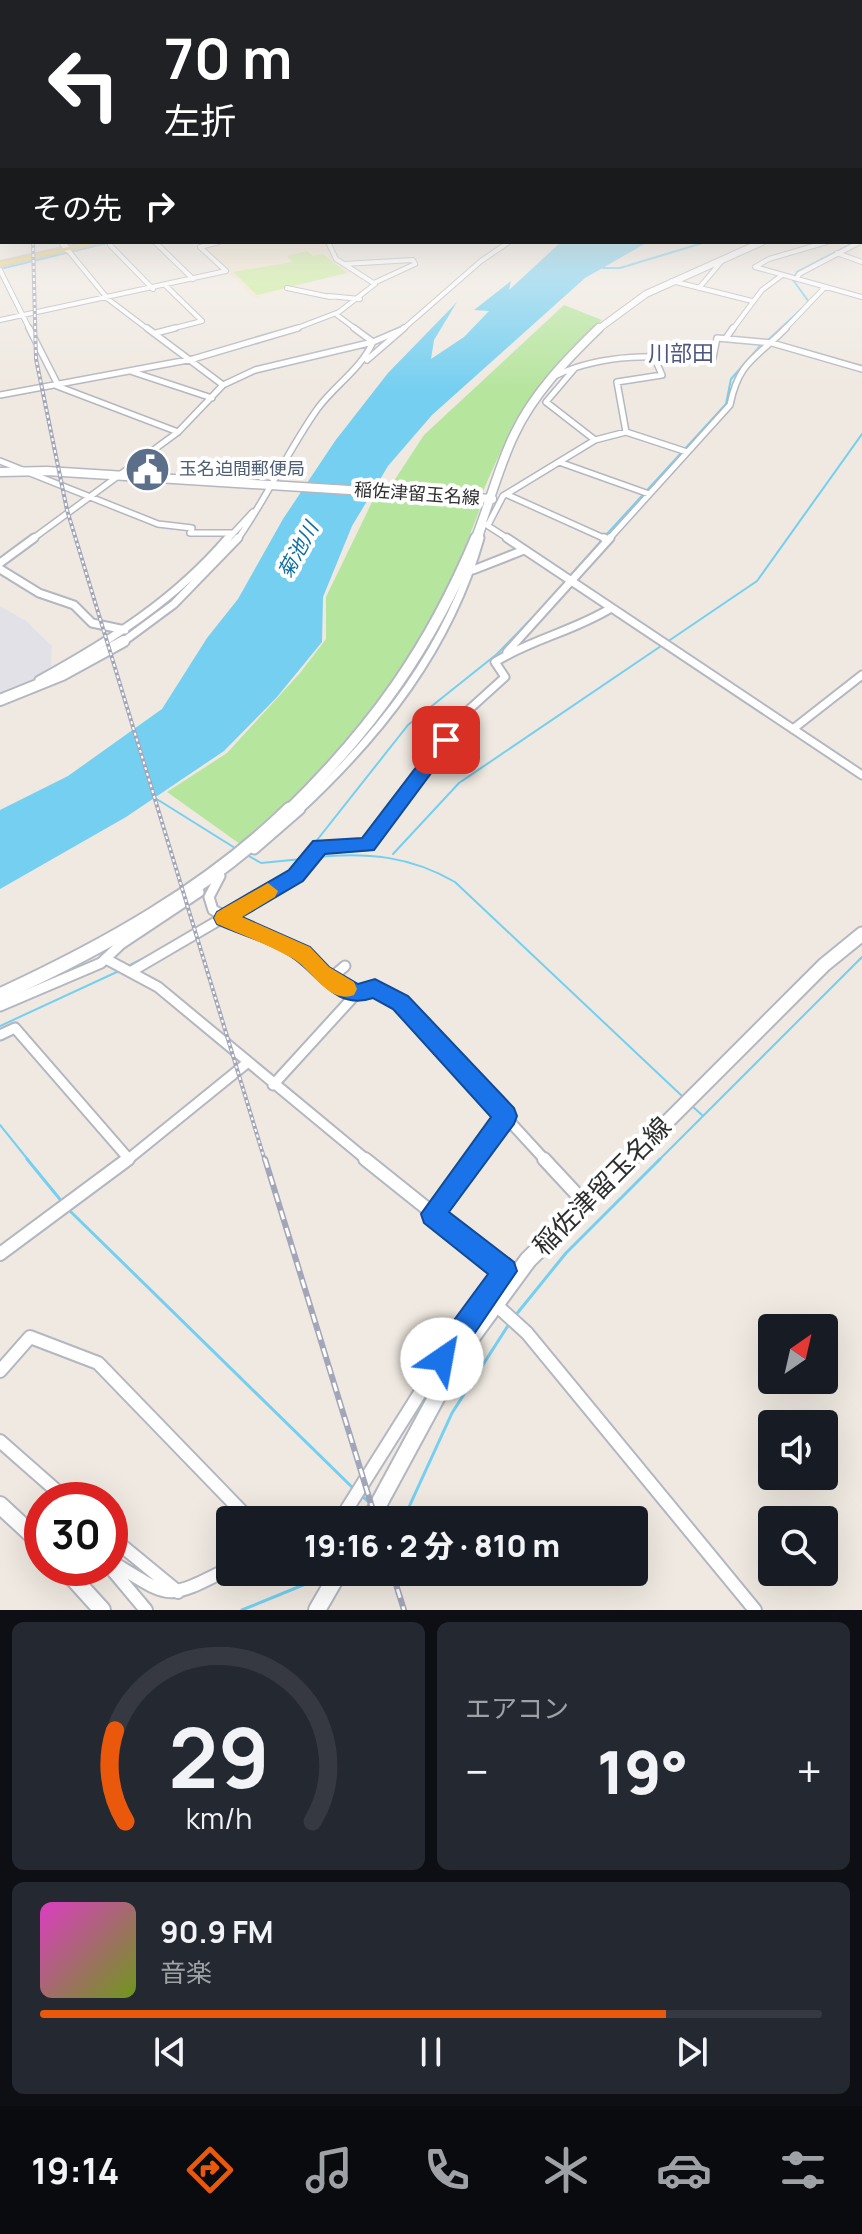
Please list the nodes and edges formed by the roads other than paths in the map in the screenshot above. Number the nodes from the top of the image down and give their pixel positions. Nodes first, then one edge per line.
1 (91, 244) edge
2 (157, 244) edge
3 (211, 244) edge
4 (329, 244) edge
5 (506, 244) edge
6 (758, 244) edge
7 (822, 244) edge
8 (855, 244) edge
9 (110, 245) dead end
10 (816, 246) junction
11 (68, 249) edge
12 (835, 253) junction
13 (721, 262) junction
14 (862, 262) edge
15 (343, 264) junction
16 (0, 267) edge
17 (781, 276) junction
18 (193, 279) junction
19 (794, 279) junction
20 (672, 281) junction
21 (374, 283) junction
22 (166, 286) junction
23 (825, 287) junction
24 (287, 288) dead end
25 (699, 288) junction
26 (153, 289) junction
27 (322, 292) dead end
28 (861, 296) edge
29 (330, 297) junction
30 (108, 299) junction
31 (360, 299) junction
32 (752, 301) junction
33 (23, 315) junction
34 (337, 315) junction
35 (0, 320) edge
36 (401, 330) junction
37 (156, 333) junction
38 (726, 338) junction
39 (373, 342) junction
40 (768, 343) junction
41 (581, 348) junction
42 (612, 351) dead end
43 (654, 357) junction
44 (193, 359) junction
45 (613, 361) junction
46 (363, 363) junction
47 (576, 364) junction
48 (862, 369) edge
49 (133, 372) junction
50 (557, 375) junction
51 (223, 385) junction
52 (57, 386) junction
53 (0, 395) edge
54 (212, 398) junction
55 (178, 432) junction
56 (626, 432) junction
57 (595, 440) junction
58 (685, 451) junction
59 (0, 461) edge
60 (559, 462) junction
61 (0, 472) edge
62 (25, 472) junction
63 (123, 475) junction
64 (278, 485) junction
65 (646, 493) junction
66 (508, 495) junction
67 (91, 499) junction
68 (487, 499) junction
69 (261, 508) junction
70 (485, 523) junction
71 (233, 533) junction
72 (605, 539) junction
73 (524, 550) junction
74 (0, 566) edge
75 (470, 572) junction
76 (569, 580) junction
77 (611, 608) junction
78 (124, 636) junction
79 (503, 656) junction
80 (862, 675) edge
81 (2, 699) edge
82 (793, 729) junction
83 (862, 775) edge
84 (220, 876) junction
85 (224, 918) junction
86 (862, 934) edge
87 (106, 959) junction
88 (345, 966) dead end
89 (127, 969) junction
90 (330, 979) junction
91 (65, 982) junction
92 (12, 989) junction
93 (356, 994) junction
94 (0, 995) edge
95 (0, 1006) edge
96 (0, 1035) edge
97 (247, 1063) junction
98 (273, 1085) junction
99 (506, 1116) junction
100 (128, 1158) junction
101 (583, 1201) junction
102 (433, 1214) junction
103 (0, 1254) edge
104 (496, 1304) junction
105 (0, 1371) edge
106 (0, 1441) edge
107 (47, 1482) edge
108 (0, 1505) edge
109 (236, 1506) edge
110 (349, 1506) edge
111 (378, 1506) edge
112 (24, 1524) edge
113 (128, 1551) edge
114 (128, 1574) edge
115 (216, 1575) edge
116 (80, 1586) edge
117 (127, 1586) edge
118 (331, 1586) edge
119 (179, 1593) junction
120 (102, 1610) edge
121 (146, 1610) edge
122 (317, 1610) edge
123 (755, 1610) edge

1 - 11 main road
2 - 18 street
3 - 18 street
4 - 15 street
5 - 36 street
6 - 13 main road, 稲佐津留玉名線
7 - 10 street
8 - 12 street
9 - 26 street
10 - 12 street
10 - 17 street
11 - 16 main road
11 - 30 street
12 - 14 street
12 - 19 street
13 - 20 main road, 稲佐津留玉名線
13 - 25 street
15 - 21 street
15 - 21 street
16 - 33 street
17 - 19 street
17 - 32 street
18 - 22 street
19 - 23 street
20 - 25 street
20 - 41 main road, 稲佐津留玉名線
21 - 31 street
22 - 26 street
22 - 37 street
23 - 28 street
23 - 40 street
24 - 29 street
25 - 32 street
26 - 30 street
27 - 29 street
29 - 31 street
30 - 33 street
30 - 37 street
31 - 34 street
32 - 38 street
33 - 35 street
33 - 52 street
34 - 39 street
34 - 44 street
36 - 39 street
36 - 46 street
37 - 44 street
38 - 40 street
38 - 43 street
39 - 46 street
39 - 51 street
40 - 48 street
40 - 58 street
41 - 47 street
41 - 50 main road, 稲佐津留玉名線
42 - 45 street
43 - 45 street
43 - 56 street
44 - 49 street
44 - 51 street
45 - 47 street
46 - 64 street
47 - 50 street
47 - 57 street
49 - 52 street
49 - 54 street
50 - 68 main road, 稲佐津留玉名線
51 - 54 street
52 - 53 street
52 - 55 street
54 - 55 street
55 - 63 street
56 - 57 street
56 - 58 street
57 - 60 street
58 - 65 street
59 - 62 street
60 - 65 street
60 - 66 street
61 - 62 main road, 稲佐津留玉名線
62 - 63 main road, 稲佐津留玉名線
62 - 67 street
63 - 64 main road, 稲佐津留玉名線
63 - 67 street
64 - 68 main road, 稲佐津留玉名線
64 - 69 street
65 - 72 street
66 - 70 street
66 - 72 street
67 - 71 street
67 - 74 street
68 - 70 main road
69 - 71 street
69 - 78 street
70 - 73 street
70 - 75 street
70 - 92 main road
71 - 78 street
72 - 76 street
73 - 75 street
73 - 76 street
74 - 78 street
75 - 84 street
76 - 77 street
76 - 79 street
77 - 79 street
77 - 82 street
78 - 81 main road
79 - 85 street
80 - 82 street
82 - 83 street
84 - 85 street
84 - 87 street
85 - 89 street
85 - 90 street
86 - 101 main road, 稲佐津留玉名線
87 - 89 street
87 - 91 street
88 - 90 street
89 - 97 street
90 - 93 street
91 - 92 street
91 - 95 street
92 - 94 main road
93 - 98 street
93 - 99 street
96 - 100 street
97 - 98 street
97 - 100 street
98 - 102 street
99 - 101 street
99 - 102 street
100 - 103 street
101 - 104 main road, 稲佐津留玉名線
102 - 104 street
104 - 110 street
104 - 111 main road, 稲佐津留玉名線
104 - 123 street
105 - 109 street
106 - 107 street
108 - 112 main road
113 - 119 street
114 - 119 street
115 - 119 street
116 - 120 main road
117 - 121 street
118 - 122 main road

